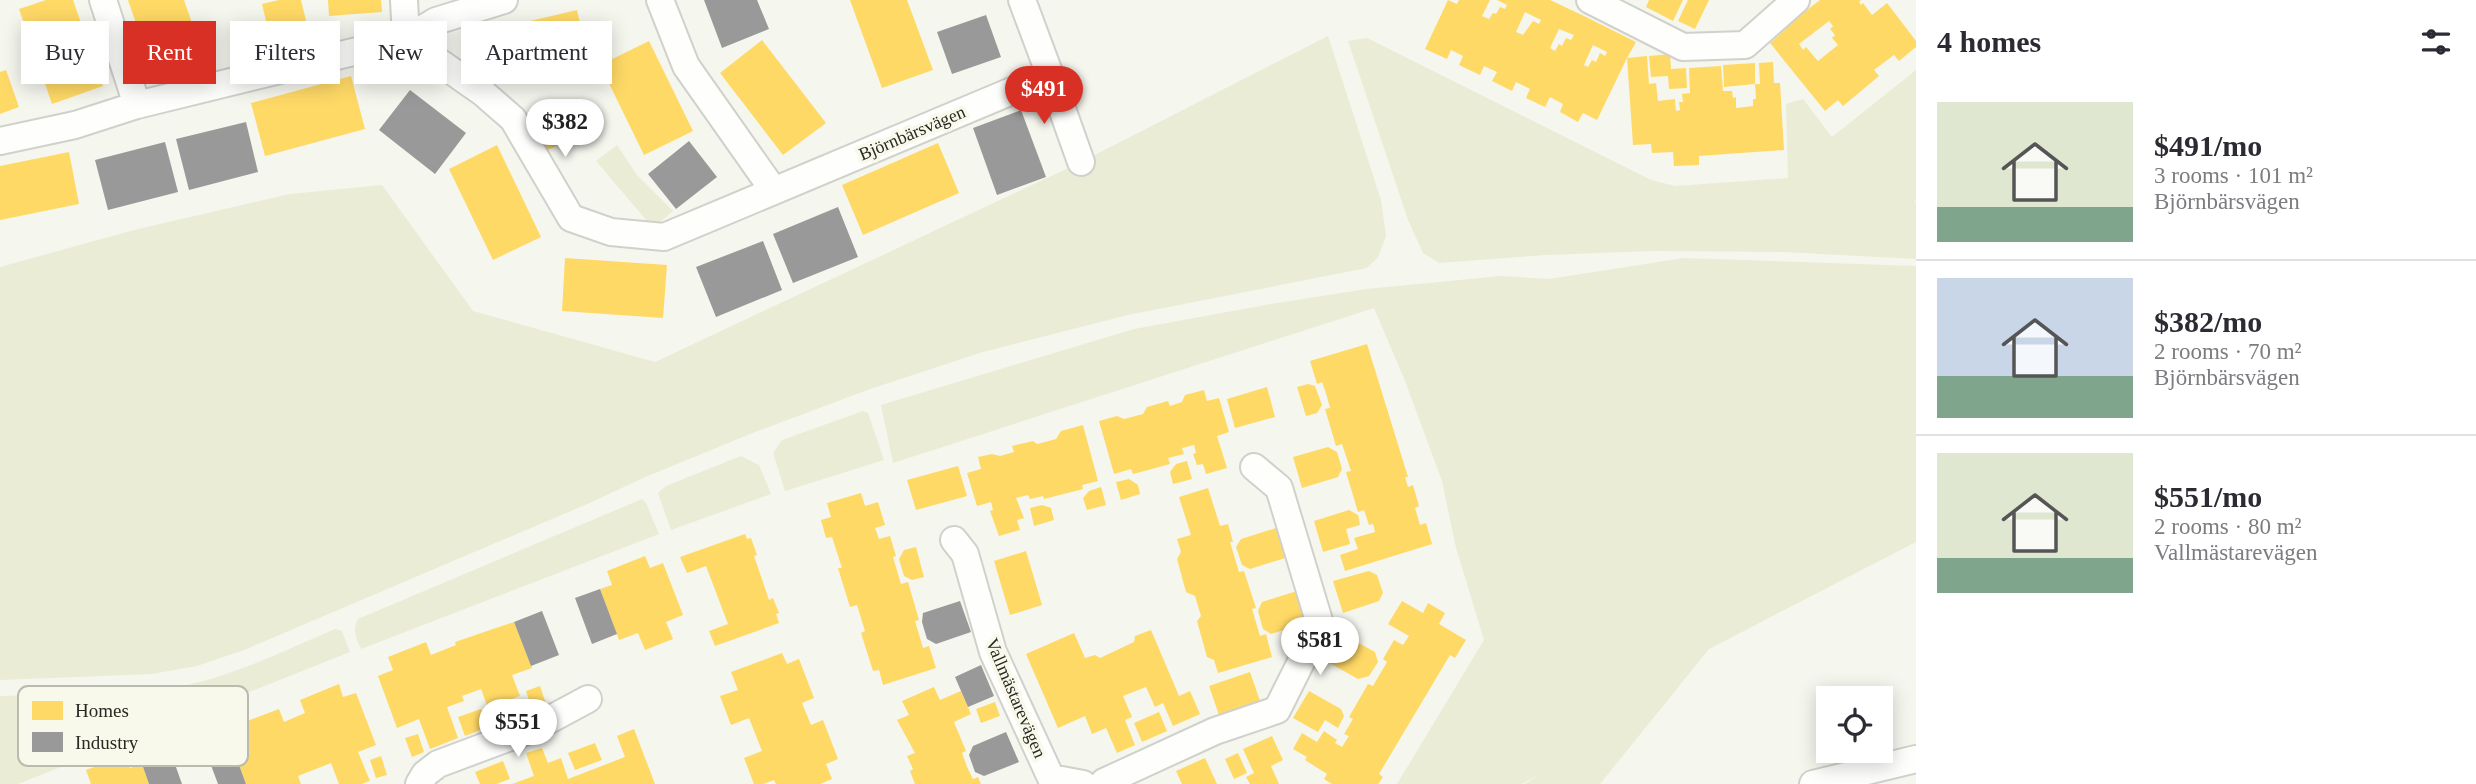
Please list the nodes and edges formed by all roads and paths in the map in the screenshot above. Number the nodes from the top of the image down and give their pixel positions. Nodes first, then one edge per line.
1 (103, 0) edge
2 (404, 0) edge
3 (504, 0) edge
4 (660, 0) edge
5 (1022, 0) edge
6 (1590, 0) edge
7 (1796, 0) edge
8 (406, 21) edge
9 (434, 21) edge
10 (354, 51) edge
11 (447, 67) edge
12 (1050, 75) junction
13 (137, 105) junction
14 (0, 141) edge
15 (1082, 162) dead end
16 (774, 191) junction
17 (1254, 467) dead end
18 (954, 540) dead end
19 (588, 699) dead end
20 (1916, 759) edge
21 (1045, 781) edge
22 (419, 784) edge
23 (1096, 784) edge
24 (1813, 784) edge

1 - 13 street
2 - 8 street
3 - 9 street
4 - 16 street
5 - 12 street
6 - 7 street
10 - 13 street
11 - 16 street, Björnbärsvägen
12 - 15 street
12 - 16 street, Björnbärsvägen
13 - 14 street
17 - 23 street, Vallmästarevägen
18 - 21 street, Vallmästarevägen
19 - 22 street
20 - 24 street
21 - 23 street, Vallmästarevägen

